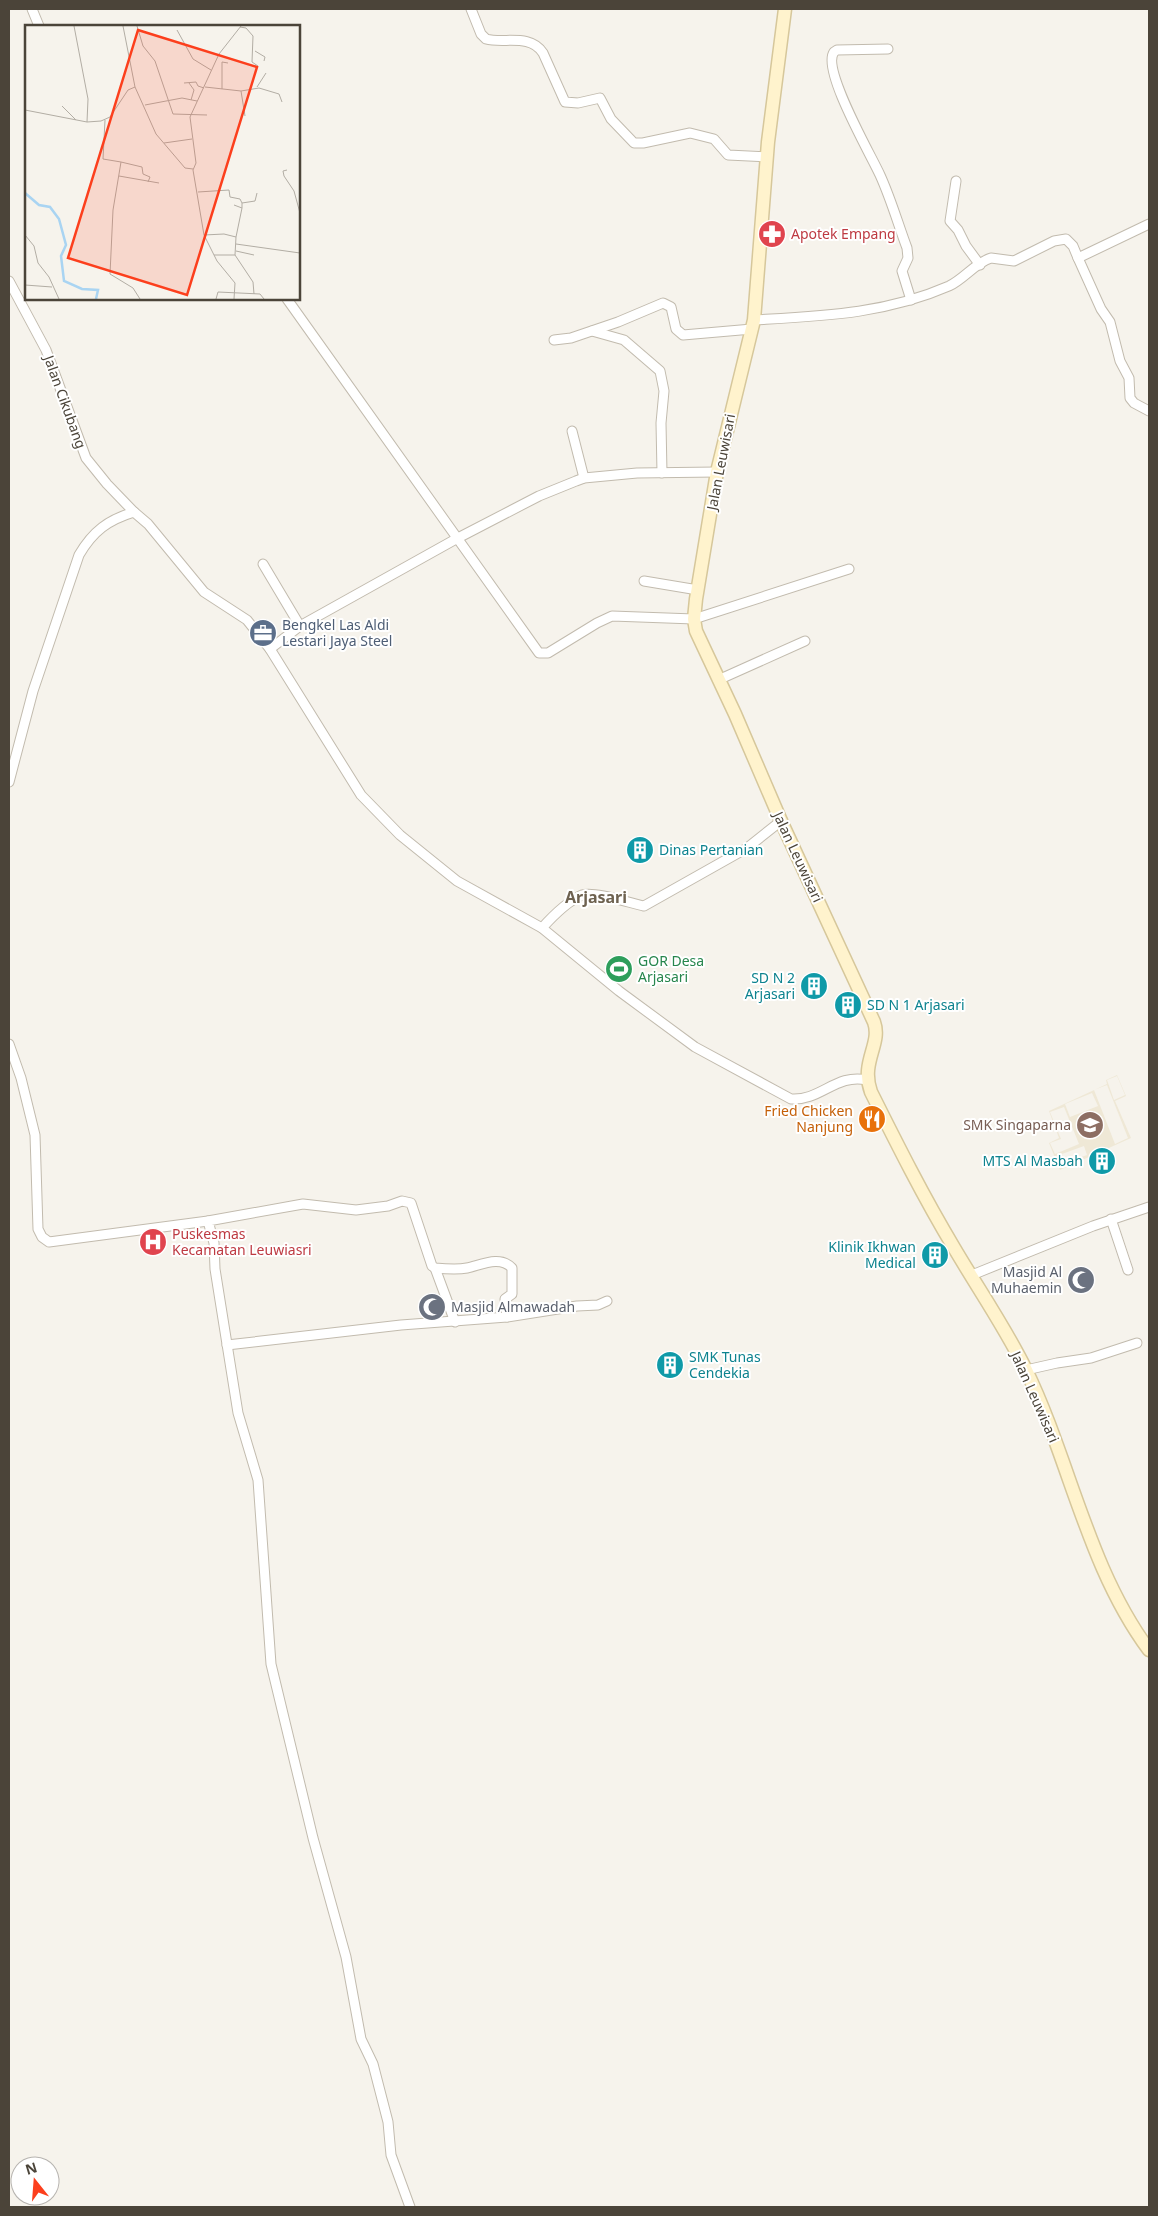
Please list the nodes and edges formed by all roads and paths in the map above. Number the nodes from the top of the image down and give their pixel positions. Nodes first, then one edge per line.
1 (32, 9) edge
2 (471, 9) edge
3 (785, 9) edge
4 (39, 25) edge
5 (888, 49) dead end
6 (766, 157) junction
7 (956, 181) dead end
8 (1149, 224) edge
9 (1078, 258) junction
10 (980, 265) junction
11 (9, 281) edge
12 (288, 300) edge
13 (911, 300) junction
14 (753, 325) junction
15 (592, 331) junction
16 (554, 340) dead end
17 (1149, 411) edge
18 (572, 431) dead end
19 (717, 472) junction
20 (662, 473) junction
21 (584, 478) junction
22 (134, 512) junction
23 (456, 539) junction
24 (263, 564) dead end
25 (849, 569) dead end
26 (644, 581) dead end
27 (698, 590) junction
28 (694, 619) junction
29 (300, 626) junction
30 (805, 641) dead end
31 (270, 649) junction
32 (718, 680) junction
33 (9, 782) edge
34 (781, 821) junction
35 (542, 928) junction
36 (9, 1044) edge
37 (867, 1080) junction
38 (1149, 1207) edge
39 (1112, 1219) junction
40 (208, 1221) junction
41 (436, 1268) junction
42 (1128, 1270) dead end
43 (972, 1275) junction
44 (607, 1301) dead end
45 (507, 1318) junction
46 (455, 1322) junction
47 (1137, 1342) dead end
48 (227, 1344) junction
49 (1026, 1370) junction
50 (1147, 1642) edge
51 (410, 2207) edge

1 - 4 street
2 - 6 street
3 - 6 main road, Jalan Leuwisari
5 - 13 street
6 - 14 main road, Jalan Leuwisari
7 - 10 street
8 - 9 street
9 - 10 street
9 - 17 street
10 - 13 street
11 - 22 street, Jalan Cikubang
12 - 23 street
13 - 14 street
14 - 15 street
14 - 19 main road, Jalan Leuwisari
15 - 16 street
15 - 20 street
18 - 21 street
19 - 20 street
19 - 27 main road, Jalan Leuwisari
20 - 21 street
21 - 23 street
22 - 31 street, Jalan Cikubang
22 - 33 street
23 - 28 street
23 - 29 street
24 - 29 street
25 - 28 street
26 - 27 street
27 - 28 main road, Jalan Leuwisari
28 - 32 main road, Jalan Leuwisari
29 - 31 street
30 - 32 street
31 - 35 street, Jalan Cikubang
32 - 34 main road, Jalan Leuwisari
34 - 35 street
34 - 37 main road, Jalan Leuwisari
35 - 37 street, Jalan Cikubang
36 - 40 street
37 - 43 main road, Jalan Leuwisari
38 - 39 street
39 - 42 street
39 - 43 street
40 - 41 street
40 - 48 street
41 - 45 street
41 - 46 street
43 - 49 main road, Jalan Leuwisari
44 - 45 street
45 - 46 street
46 - 48 street
47 - 49 street
48 - 51 street
49 - 50 main road, Jalan Leuwisari

